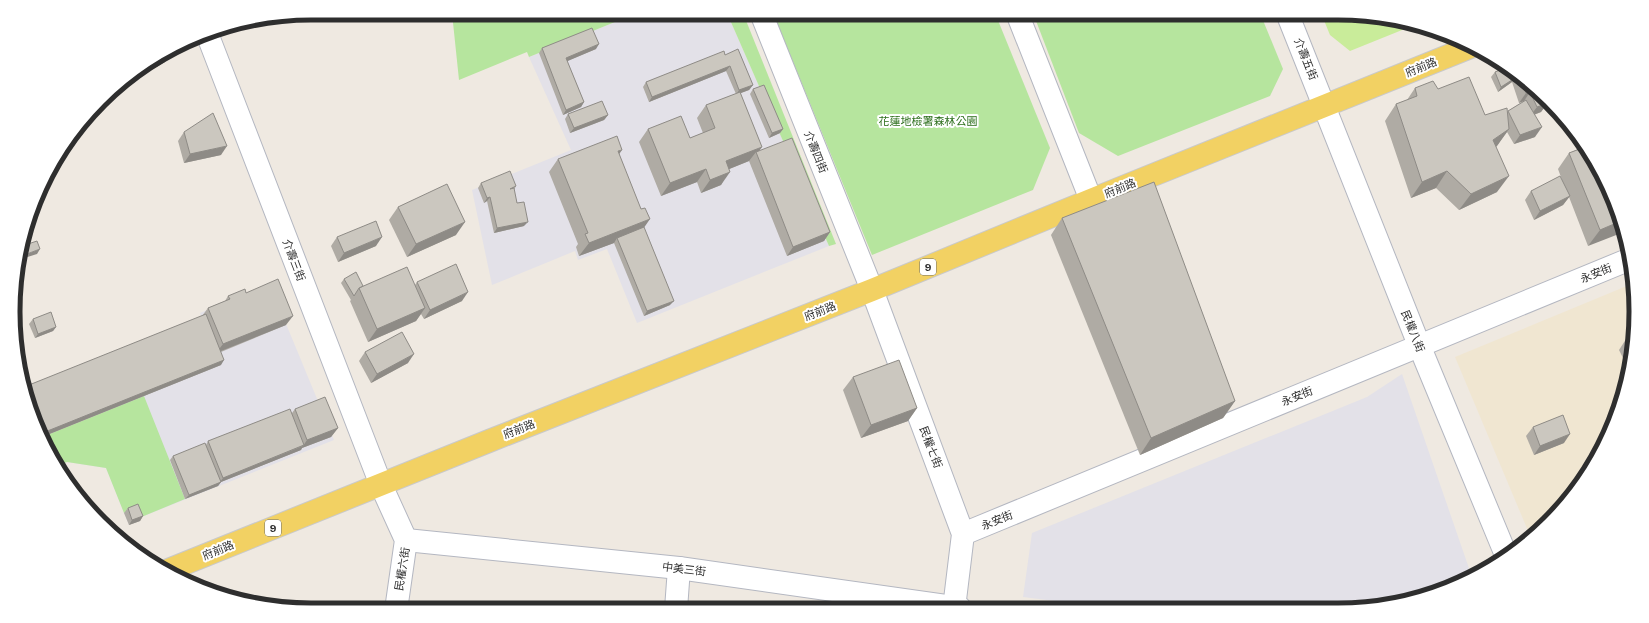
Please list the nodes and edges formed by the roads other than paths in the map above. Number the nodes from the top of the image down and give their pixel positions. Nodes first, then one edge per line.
1 (764, 20) edge
2 (1020, 20) edge
3 (1290, 20) edge
4 (209, 39) edge
5 (1465, 49) edge
6 (1325, 106) junction
7 (1091, 200) junction
8 (1624, 261) edge
9 (872, 290) junction
10 (1419, 346) junction
11 (381, 485) junction
12 (963, 534) junction
13 (406, 540) junction
14 (1504, 550) edge
15 (174, 568) edge
16 (679, 568) junction
17 (397, 603) edge
18 (676, 603) edge
19 (921, 603) edge
20 (956, 603) edge

1 - 9 street, 介壽四街
2 - 7 street
3 - 6 street, 介壽五街
4 - 11 street, 介壽三街
5 - 6 main road, 府前路 / 9
6 - 7 main road, 府前路 / 9
6 - 10 street, 民權八街
7 - 9 main road, 府前路 / 9
8 - 10 street, 永安街
9 - 11 main road, 府前路 / 9
9 - 12 street, 民權七街
10 - 12 street, 永安街
10 - 14 street, 民權八街
11 - 13 street, 民權六街
11 - 15 main road, 府前路 / 9
12 - 20 street, 民權七街
13 - 16 street, 中美三街
13 - 17 street, 民權六街
16 - 18 street
16 - 19 street, 中美三街

